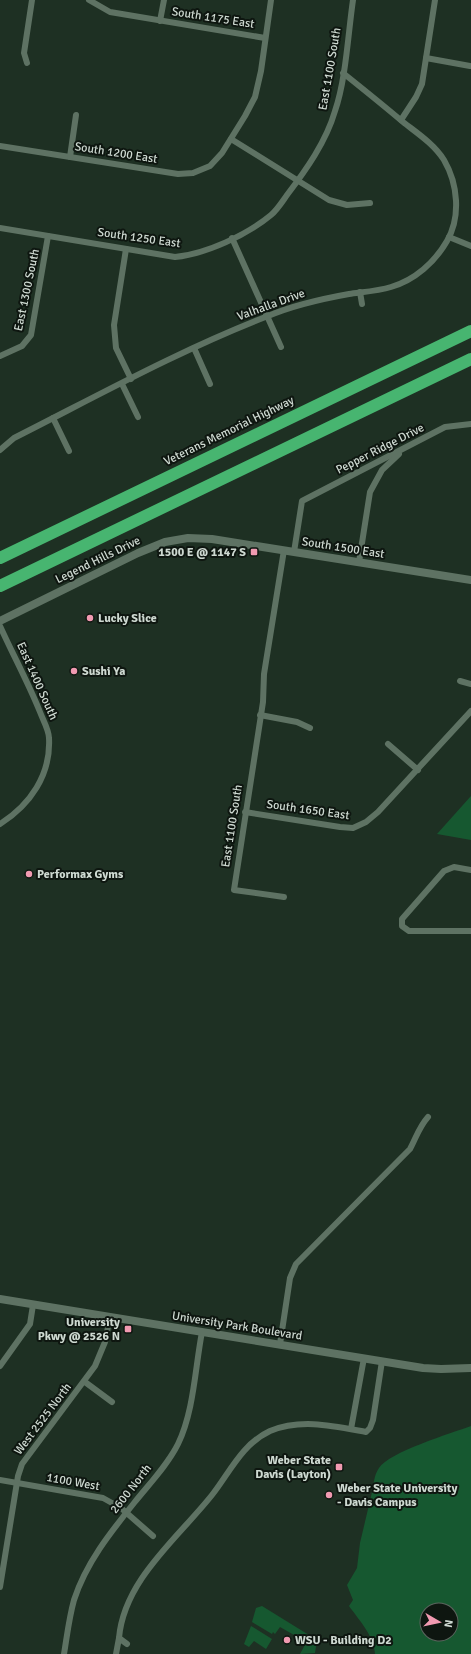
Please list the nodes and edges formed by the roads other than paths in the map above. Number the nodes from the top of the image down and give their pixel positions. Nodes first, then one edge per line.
1 (32, 0) edge
2 (89, 0) edge
3 (164, 0) edge
4 (271, 0) edge
5 (353, 0) edge
6 (434, 0) edge
7 (160, 21) junction
8 (265, 38) junction
9 (426, 58) junction
10 (27, 62) dead end
11 (470, 66) dead end
12 (342, 73) junction
13 (76, 115) dead end
14 (401, 120) junction
15 (231, 139) junction
16 (0, 146) edge
17 (70, 157) junction
18 (297, 182) junction
19 (370, 203) dead end
20 (0, 228) edge
21 (48, 236) junction
22 (449, 237) junction
23 (232, 238) junction
24 (471, 246) edge
25 (126, 249) junction
26 (360, 292) junction
27 (362, 304) dead end
28 (267, 316) junction
29 (470, 331) edge
30 (194, 348) junction
31 (281, 348) dead end
32 (0, 356) edge
33 (471, 360) edge
34 (131, 379) junction
35 (122, 384) junction
36 (210, 384) dead end
37 (53, 418) junction
38 (138, 418) dead end
39 (471, 424) edge
40 (404, 449) junction
41 (0, 450) edge
42 (69, 451) dead end
43 (212, 539) joint
44 (284, 550) junction
45 (294, 552) junction
46 (0, 558) edge
47 (359, 562) junction
48 (471, 580) edge
49 (0, 586) edge
50 (0, 621) edge
51 (0, 626) edge
52 (460, 681) dead end
53 (471, 684) edge
54 (471, 711) edge
55 (260, 716) junction
56 (310, 728) dead end
57 (388, 744) dead end
58 (418, 770) junction
59 (245, 812) junction
60 (0, 824) edge
61 (471, 870) edge
62 (284, 897) dead end
63 (471, 932) edge
64 (428, 1117) dead end
65 (0, 1299) edge
66 (33, 1305) junction
67 (110, 1317) junction
68 (202, 1332) junction
69 (280, 1344) junction
70 (364, 1358) junction
71 (382, 1361) junction
72 (0, 1366) edge
73 (471, 1368) edge
74 (85, 1382) junction
75 (112, 1402) dead end
76 (351, 1429) junction
77 (0, 1480) edge
78 (17, 1483) junction
79 (126, 1513) junction
80 (153, 1536) dead end
81 (0, 1587) edge
82 (119, 1638) junction
83 (126, 1644) dead end
84 (64, 1654) edge
85 (116, 1654) edge

1 - 10 street
2 - 7 street, South 1175 East
3 - 7 street
4 - 8 street, South 1200 East
5 - 12 street, East 1100 South
6 - 9 street
7 - 8 street, South 1175 East
8 - 15 street, South 1200 East
9 - 11 street
9 - 14 street
12 - 14 street, Valhalla Drive
12 - 18 street, East 1100 South
13 - 17 street
14 - 22 street, Valhalla Drive
15 - 17 street, South 1200 East
15 - 18 street
16 - 17 street, South 1200 East
18 - 19 street
18 - 23 street, South 1250 East
20 - 21 street, South 1250 East
21 - 25 street, South 1250 East
21 - 32 street, East 1300 South
22 - 24 street
22 - 26 street, Valhalla Drive
23 - 25 street, South 1250 East
23 - 28 street
25 - 34 street
26 - 27 street
26 - 28 street, Valhalla Drive
28 - 30 street, Valhalla Drive
28 - 31 street
29 - 46 highway, Veterans Memorial Highway
30 - 34 street, Valhalla Drive
30 - 36 street
33 - 49 highway
34 - 35 street, Valhalla Drive
35 - 37 street, Valhalla Drive
35 - 38 street
37 - 41 street, Valhalla Drive
37 - 42 street
39 - 40 street, Pepper Ridge Drive
40 - 45 street, Pepper Ridge Drive
40 - 47 street
43 - 44 street, South 1500 East
43 - 50 street, Legend Hills Drive
44 - 45 street, South 1500 East
44 - 55 street, East 1100 South
45 - 47 street, South 1500 East
47 - 48 street, South 1500 East
51 - 60 street, East 1400 South
52 - 53 street
54 - 58 street
55 - 56 street
55 - 59 street, East 1100 South
57 - 58 street
58 - 59 street, South 1650 East
59 - 62 street, East 1100 South
61 - 63 street
64 - 69 street
65 - 66 street, University Park Boulevard
66 - 67 street, University Park Boulevard
66 - 72 street
67 - 68 street, University Park Boulevard
67 - 74 street, West 2525 North
68 - 69 street, University Park Boulevard
68 - 79 street, 2600 North
69 - 70 street, University Park Boulevard
70 - 71 street, University Park Boulevard
70 - 76 street
71 - 73 street, University Park Boulevard
71 - 76 street
74 - 75 street
74 - 78 street, West 2525 North
76 - 82 street
77 - 78 street, 1100 West
78 - 79 street, 1100 West
78 - 81 street, West 2525 North
79 - 80 street, 1100 West
79 - 84 street, 2600 North
82 - 83 street
82 - 85 street

